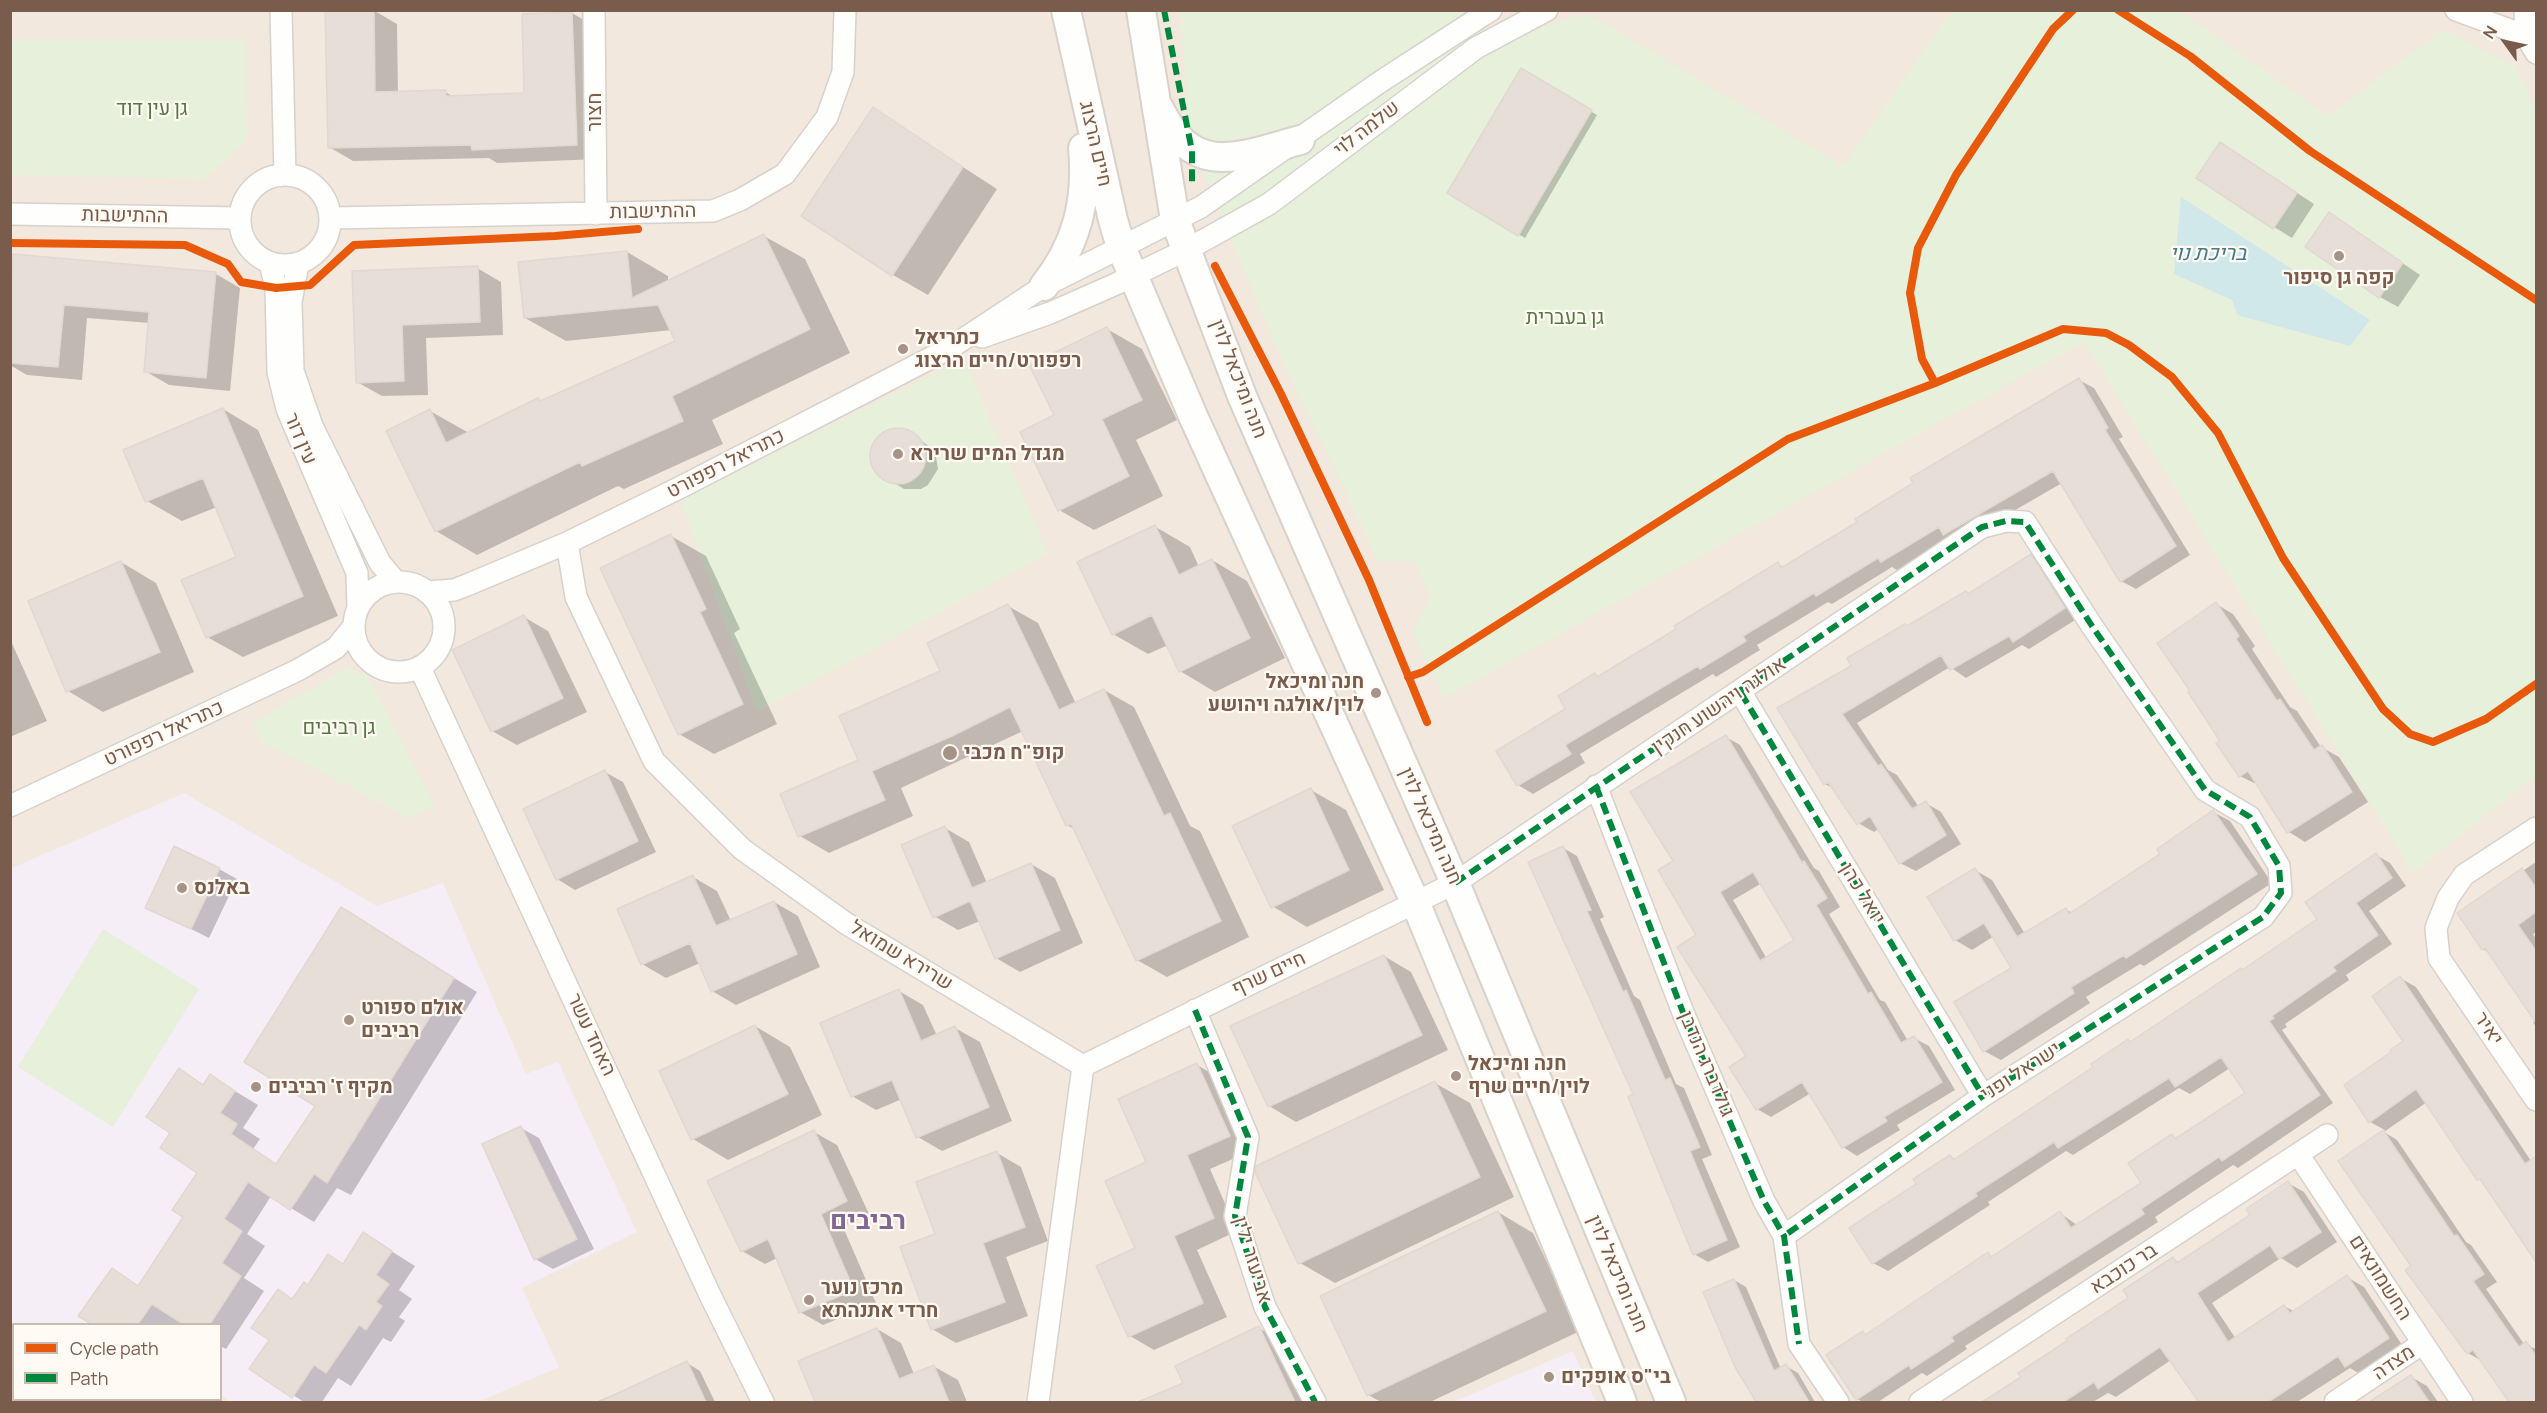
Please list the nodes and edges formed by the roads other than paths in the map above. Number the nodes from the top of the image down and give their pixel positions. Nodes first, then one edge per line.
1 (281, 10) edge
2 (594, 10) edge
3 (845, 10) edge
4 (1065, 10) edge
5 (1141, 10) edge
6 (1491, 10) edge
7 (1547, 10) edge
8 (2456, 10) edge
9 (2525, 10) edge
10 (1072, 39) junction
11 (2531, 44) edge
12 (1154, 97) junction
13 (1299, 140) junction
14 (285, 175) junction
15 (10, 214) edge
16 (596, 214) junction
17 (240, 218) junction
18 (331, 218) junction
19 (1175, 220) junction
20 (1121, 247) junction
21 (1188, 249) junction
22 (270, 263) junction
23 (298, 264) junction
24 (1133, 275) junction
25 (1044, 286) junction
26 (950, 348) junction
27 (567, 543) junction
28 (499, 572) junction
29 (396, 582) junction
30 (427, 592) junction
31 (355, 617) junction
32 (443, 618) junction
33 (362, 655) junction
34 (317, 660) junction
35 (420, 668) junction
36 (1740, 693) junction
37 (1596, 786) junction
38 (10, 806) edge
39 (2536, 828) edge
40 (1455, 884) junction
41 (1416, 904) junction
42 (2263, 917) joint
43 (1195, 1010) junction
44 (1083, 1066) junction
45 (1983, 1096) junction
46 (2536, 1100) edge
47 (2327, 1134) dead end
48 (2298, 1154) junction
49 (1784, 1236) junction
50 (2424, 1343) junction
51 (763, 1402) edge
52 (1038, 1402) edge
53 (1315, 1402) edge
54 (1622, 1402) edge
55 (1671, 1402) edge
56 (1838, 1402) edge
57 (1920, 1402) edge
58 (2335, 1402) edge
59 (2463, 1402) edge

1 - 14 street
2 - 16 street, חצור
3 - 16 street, ההתישבות
4 - 10 main road, חיים הרצוג
5 - 12 main road
6 - 13 street, שלמה לוי
7 - 21 street, שלמה לוי
8 - 11 street
9 - 11 street
10 - 20 main road, חיים הרצוג
10 - 25 main road
12 - 13 main road
12 - 19 main road
13 - 19 street, שלמה לוי
14 - 17 street
14 - 18 street
15 - 17 street, ההתישבות
16 - 18 street, ההתישבות
17 - 22 street
18 - 23 street
19 - 20 street, כתריאל רפפורט
19 - 21 main road
20 - 24 main road, חיים הרצוג
20 - 25 street, כתריאל רפפורט
21 - 24 street, כתריאל רפפורט
21 - 40 main road, חנה ומיכאל לוין
22 - 23 street
22 - 31 street, עין דור
23 - 29 street, עין דור
24 - 26 street, כתריאל רפפורט
24 - 41 main road
25 - 26 street, כתריאל רפפורט
26 - 27 street, כתריאל רפפורט
27 - 28 street, כתריאל רפפורט
27 - 44 street, שרירא שמואל
28 - 30 street, כתריאל רפפורט
28 - 32 street, כתריאל רפפורט
29 - 30 street
29 - 31 street
30 - 32 street
31 - 33 street
31 - 34 street, כתריאל רפפורט
32 - 35 street
33 - 34 street, כתריאל רפפורט
33 - 35 street
34 - 38 street, כתריאל רפפורט
35 - 51 street, האחד עשר
36 - 37 street, אולגה ויהשוע חנקין
36 - 42 street, אולגה ויהשוע חנקין
36 - 45 street, יואל כהן
37 - 40 street, אולגה ויהשוע חנקין
37 - 49 street, גולדברג הנדבן
39 - 46 street, יאיר
40 - 41 street, חיים שרף
40 - 55 main road, חנה ומיכאל לוין
41 - 43 street, חיים שרף
41 - 54 main road
42 - 45 street, ישראל ופני
43 - 44 street, חיים שרף
43 - 53 street, אביעזר ילין
44 - 52 street
45 - 49 street, ישראל ופני
47 - 48 street, בר כוכבא
48 - 50 street, החשמונאים
48 - 57 street, בר כוכבא
49 - 56 street, גולדברג הנדבן
50 - 58 street, מצדה
50 - 59 street, החשמונאים

